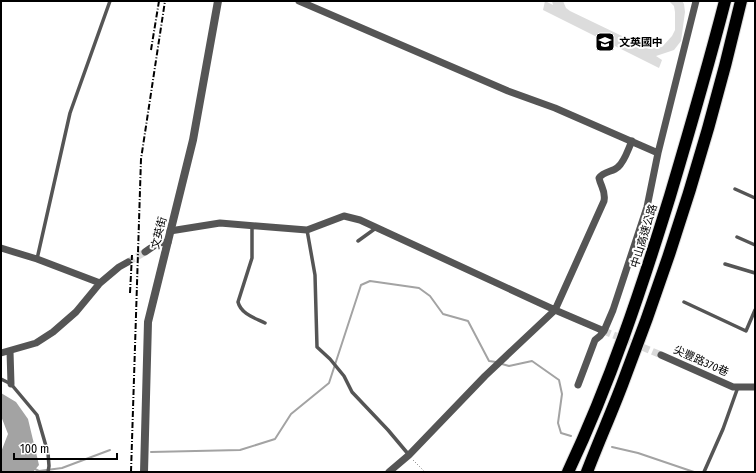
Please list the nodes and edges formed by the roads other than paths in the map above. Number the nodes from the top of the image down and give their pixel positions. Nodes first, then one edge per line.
1 (110, 1) edge
2 (218, 1) edge
3 (300, 1) edge
4 (696, 1) edge
5 (725, 1) edge
6 (741, 1) edge
7 (632, 141) junction
8 (658, 152) junction
9 (734, 189) dead end
10 (755, 198) edge
11 (252, 226) junction
12 (376, 228) junction
13 (170, 230) junction
14 (308, 230) junction
15 (737, 237) dead end
16 (358, 241) dead end
17 (168, 242) junction
18 (755, 245) edge
19 (1, 248) edge
20 (145, 252) tunnel mouth
21 (37, 259) junction
22 (128, 262) tunnel mouth
23 (725, 264) dead end
24 (755, 273) edge
25 (100, 282) junction
26 (684, 302) dead end
27 (555, 310) junction
28 (755, 310) edge
29 (265, 323) dead end
30 (604, 331) junction
31 (10, 351) junction
32 (1, 353) edge
33 (661, 355) tunnel mouth
34 (1, 379) edge
35 (11, 384) junction
36 (578, 385) dead end
37 (738, 387) junction
38 (755, 387) edge
39 (409, 455) junction
40 (48, 472) edge
41 (144, 472) edge
42 (389, 472) edge
43 (568, 472) edge
44 (586, 472) edge
45 (704, 472) edge

1 - 21 lane
2 - 13 street, 文英街
3 - 7 street
4 - 8 street
5 - 43 highway, 中山高速公路
6 - 44 highway
7 - 8 street
7 - 27 street
8 - 30 street
9 - 10 lane
11 - 13 street
11 - 14 street
11 - 29 lane
12 - 14 street
12 - 16 lane
12 - 27 street
13 - 17 street, 文英街
14 - 39 lane
15 - 18 lane
17 - 20 street
17 - 41 street, 文英街
19 - 21 street
21 - 25 street
22 - 25 street
23 - 24 lane
25 - 31 street
26 - 28 lane
27 - 30 street
27 - 39 street
30 - 36 street
31 - 32 street
31 - 35 street
33 - 37 street, 尖豐路370巷
34 - 35 lane
35 - 40 lane
37 - 38 street, 尖豐路370巷
37 - 45 lane
39 - 42 street

